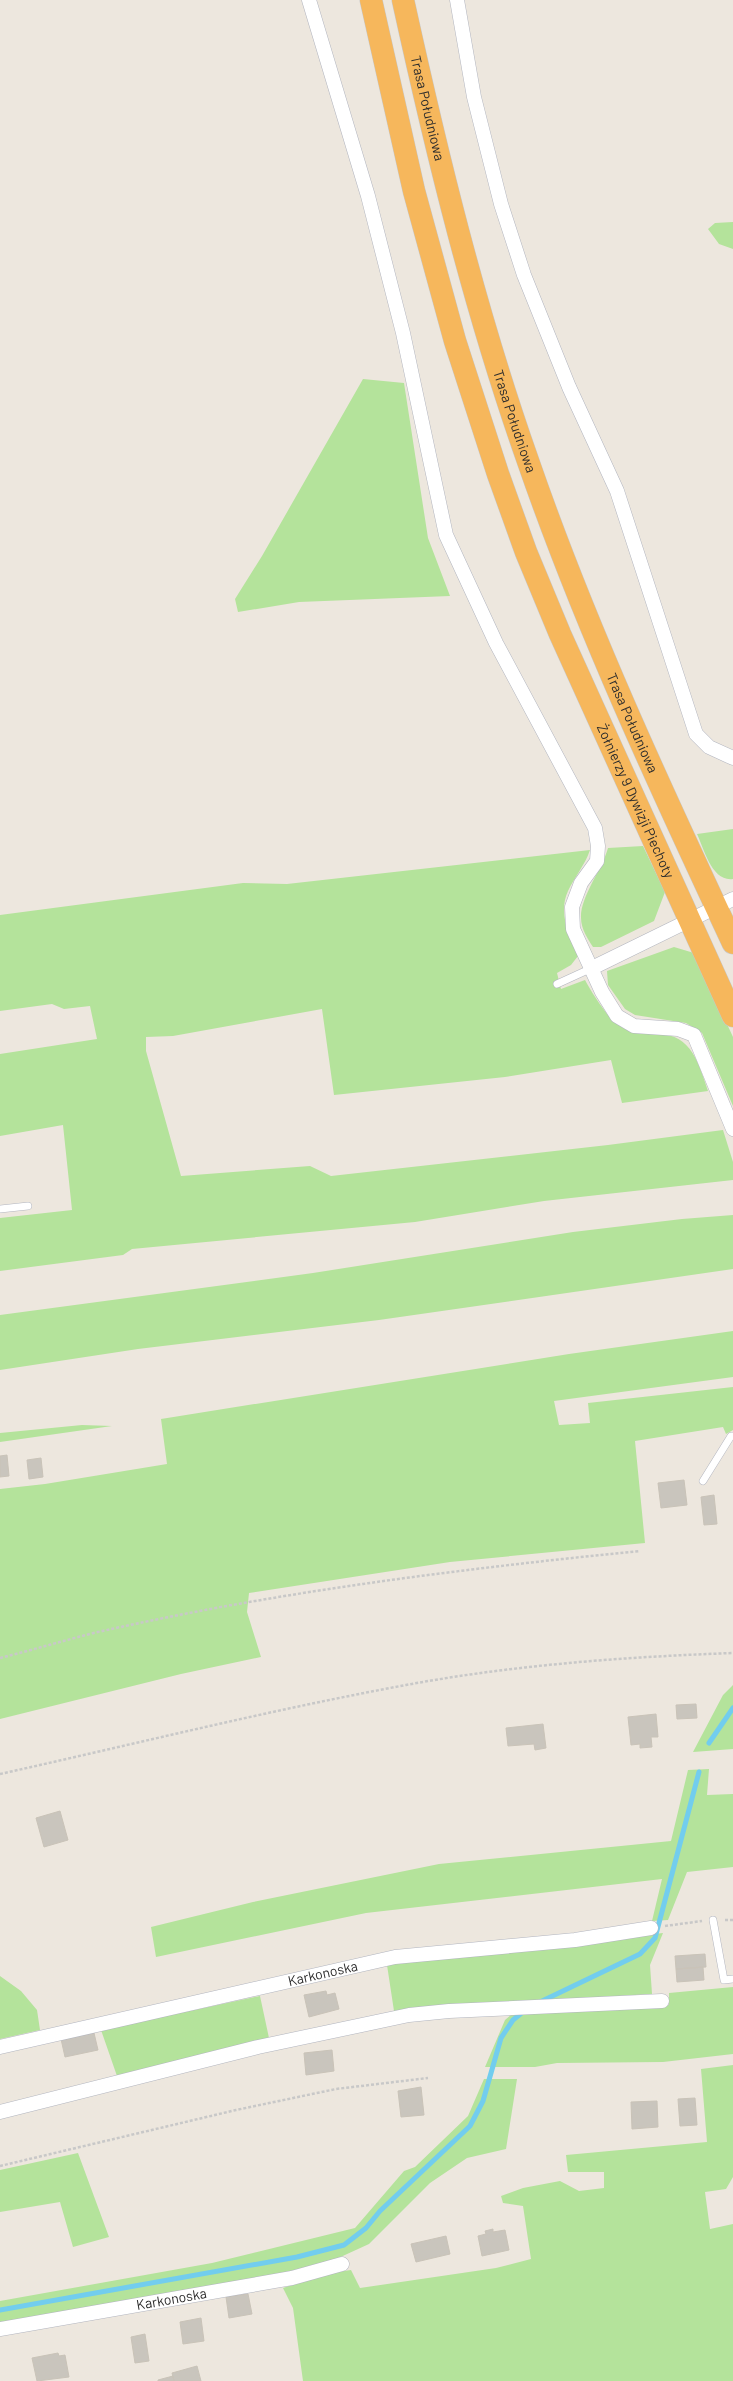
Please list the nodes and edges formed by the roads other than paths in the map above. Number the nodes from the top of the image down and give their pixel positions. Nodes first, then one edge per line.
1 (309, 0) edge
2 (371, 0) edge
3 (403, 0) edge
4 (457, 0) edge
5 (733, 758) edge
6 (677, 824) joint
7 (724, 903) edge
8 (689, 921) junction
9 (733, 943) edge
10 (592, 968) junction
11 (557, 984) dead end
12 (733, 1016) edge
13 (733, 1129) edge
14 (28, 1206) dead end
15 (0, 1209) edge
16 (733, 1436) edge
17 (703, 1482) dead end
18 (713, 1920) dead end
19 (651, 1928) dead end
20 (733, 1979) edge
21 (662, 2001) dead end
22 (0, 2047) edge
23 (0, 2112) edge
24 (342, 2264) dead end
25 (0, 2329) edge

1 - 10 street
2 - 8 highway, Żołnierzy 9 Dywizji Piechoty
3 - 6 highway, Trasa Południowa
4 - 5 street
6 - 7 highway, Żołnierzy 9 Dywizji Piechoty
7 - 8 street
7 - 9 highway, Żołnierzy 9 Dywizji Piechoty
8 - 10 street
8 - 12 highway, Żołnierzy 9 Dywizji Piechoty
10 - 11 lane
10 - 13 street
14 - 15 lane
16 - 17 lane
18 - 20 lane
19 - 22 street, Karkonoska
21 - 23 street
24 - 25 street, Karkonoska

